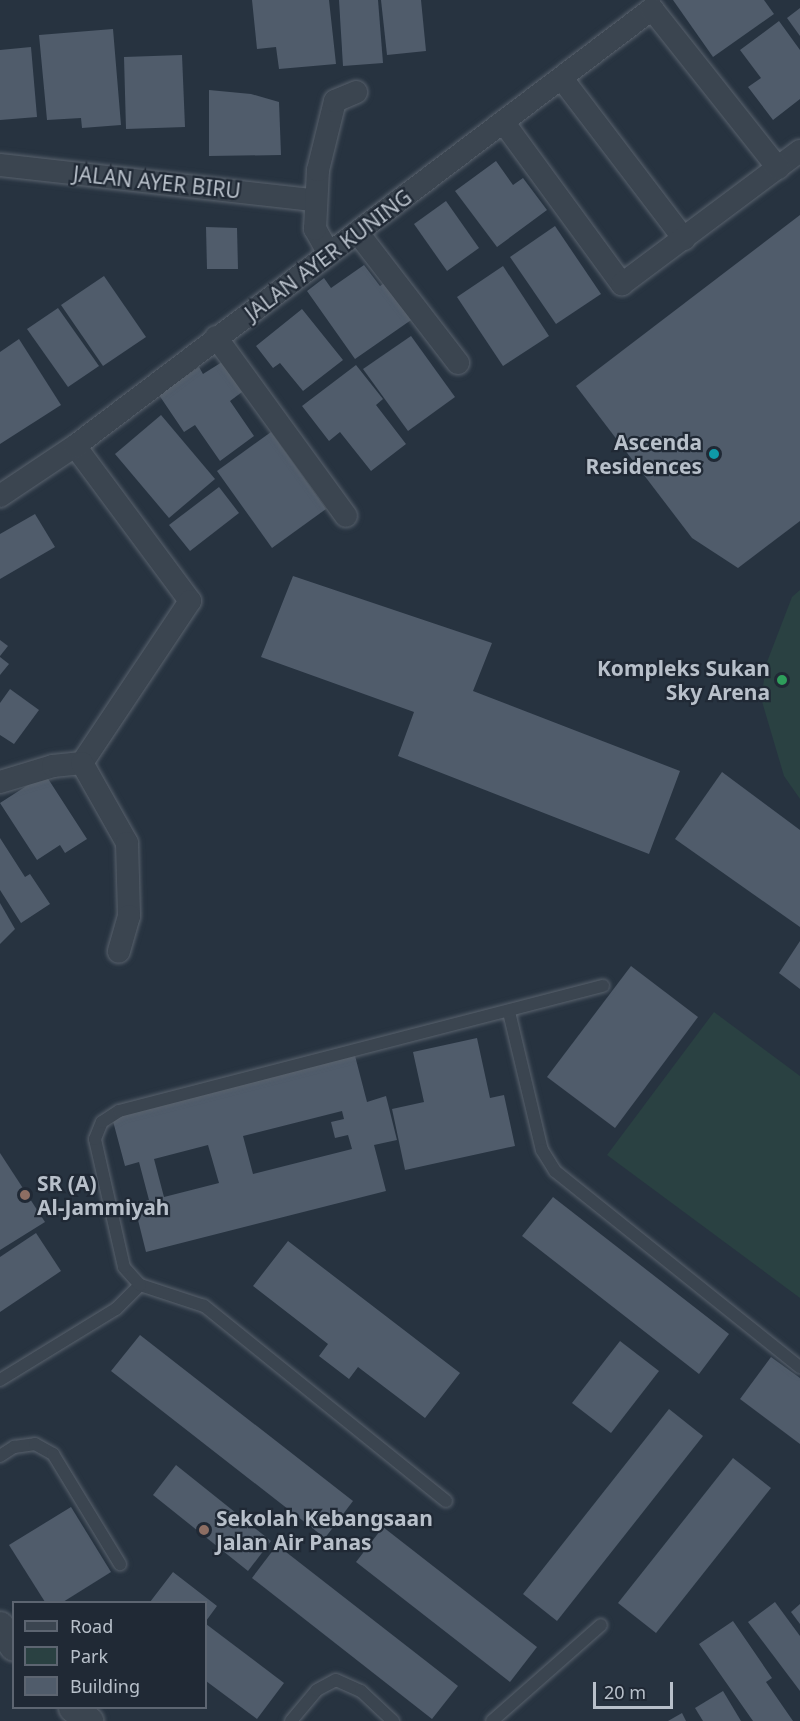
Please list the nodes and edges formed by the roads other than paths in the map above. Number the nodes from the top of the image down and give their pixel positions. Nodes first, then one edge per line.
1 (563, 80) junction
2 (356, 92) dead end
3 (504, 123) junction
4 (800, 152) edge
5 (0, 165) edge
6 (778, 168) junction
7 (313, 200) junction
8 (358, 233) junction
9 (684, 239) junction
10 (329, 254) junction
11 (216, 337) junction
12 (458, 363) dead end
13 (75, 446) junction
14 (0, 496) edge
15 (346, 516) dead end
16 (82, 763) junction
17 (0, 782) edge
18 (119, 952) dead end
19 (603, 986) dead end
20 (508, 1012) junction
21 (140, 1285) junction
22 (800, 1367) edge
23 (0, 1380) edge
24 (0, 1456) edge
25 (446, 1501) dead end
26 (120, 1564) dead end
27 (0, 1626) edge
28 (601, 1626) dead end
29 (12, 1644) edge
30 (75, 1709) edge
31 (89, 1721) edge
32 (291, 1721) edge
33 (393, 1721) edge
34 (492, 1721) edge

1 - 3 street, JALAN AYER KUNING
1 - 6 street, JALAN AYER KUNING
1 - 9 street
2 - 7 street
3 - 8 street, JALAN AYER KUNING
3 - 9 street
4 - 6 street
5 - 7 street, JALAN AYER BIRU
6 - 9 street
7 - 10 street
8 - 10 street, JALAN AYER KUNING
8 - 12 street
10 - 11 street, JALAN AYER KUNING
11 - 13 street, JALAN AYER KUNING
11 - 15 street
13 - 14 street, JALAN AYER KUNING
13 - 16 street
16 - 17 street
16 - 18 street
19 - 20 lane
20 - 21 lane
20 - 22 lane
21 - 23 lane
21 - 25 lane
24 - 26 lane
27 - 29 street
28 - 34 lane
30 - 31 street
32 - 33 lane

